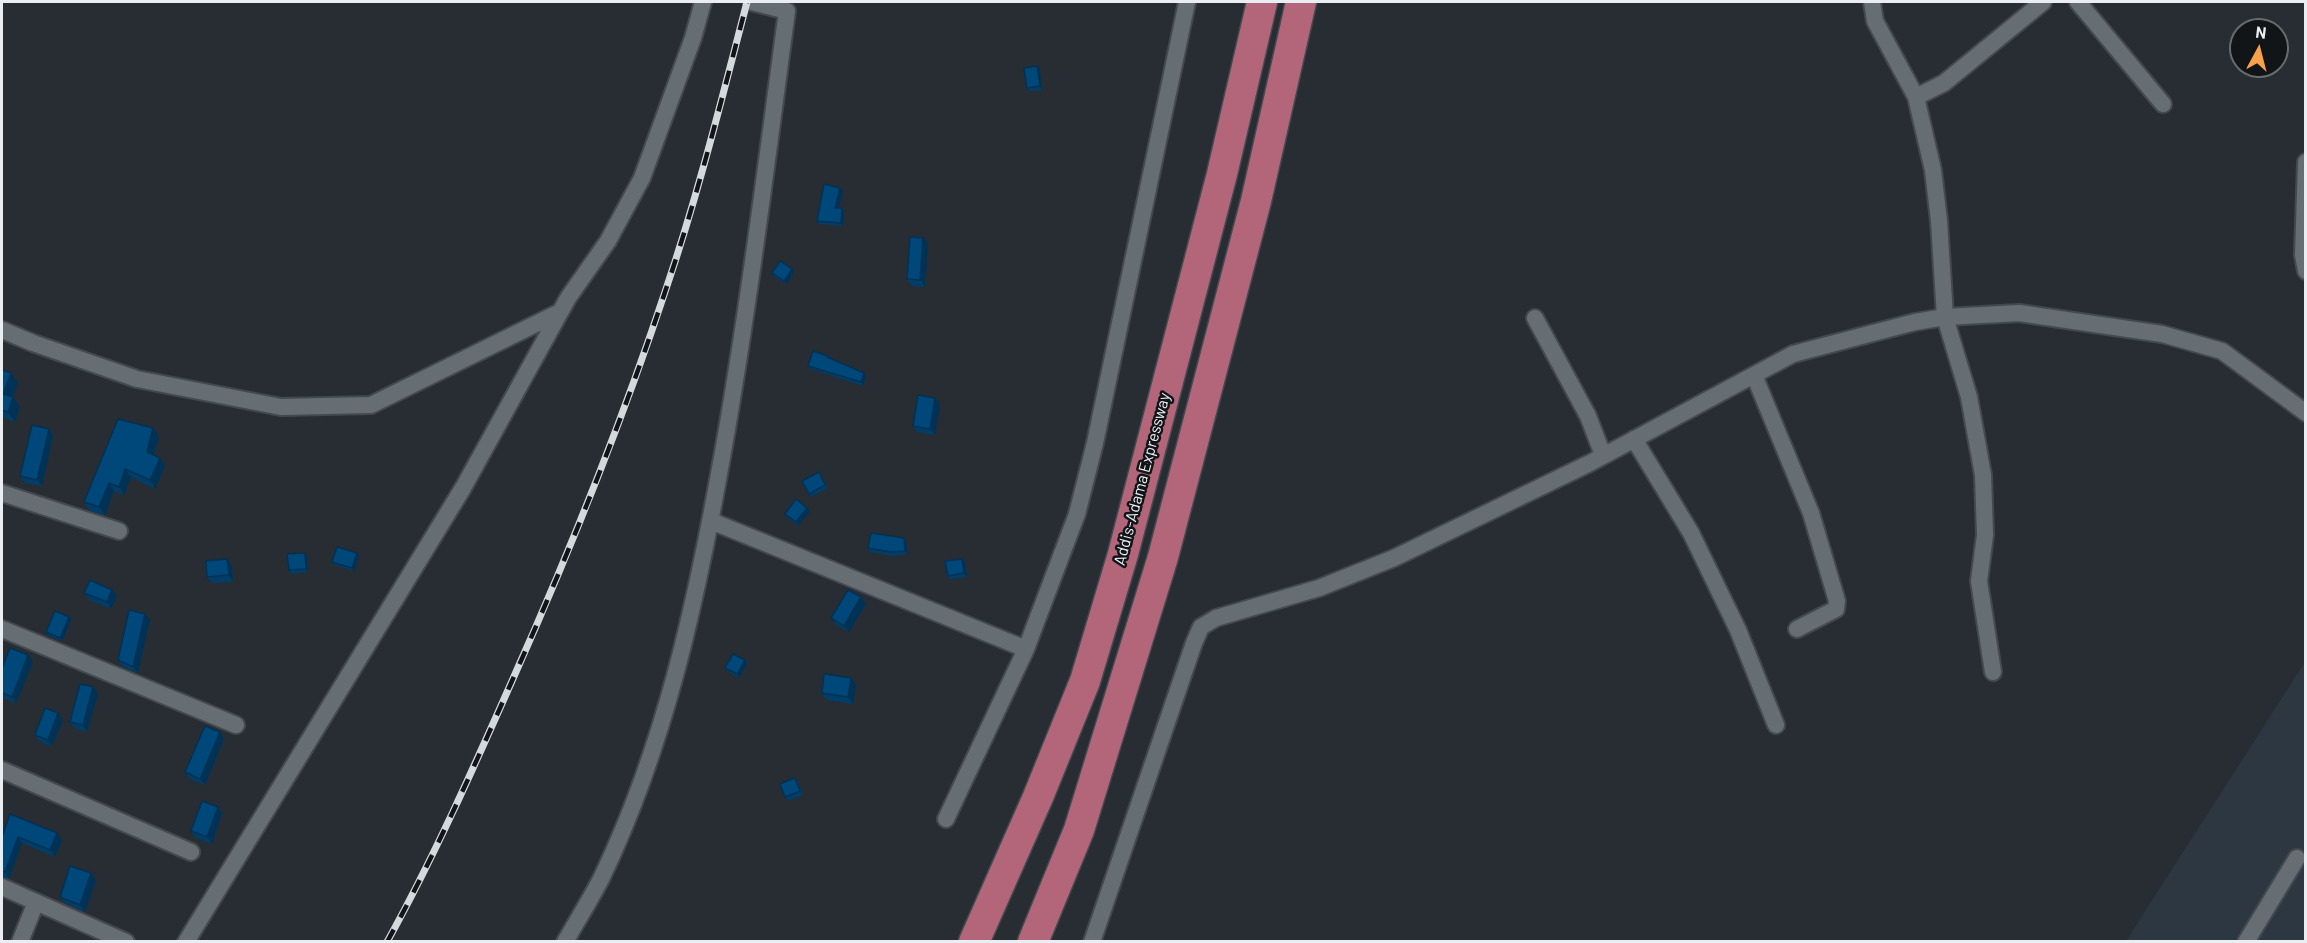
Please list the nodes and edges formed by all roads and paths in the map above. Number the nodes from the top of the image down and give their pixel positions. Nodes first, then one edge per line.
1 (703, 2) edge
2 (752, 2) edge
3 (1187, 2) edge
4 (1262, 2) edge
5 (1301, 2) edge
6 (1872, 2) edge
7 (2043, 2) edge
8 (2078, 2) edge
9 (1916, 97) junction
10 (2163, 104) dead end
11 (2306, 162) edge
12 (2306, 271) edge
13 (560, 312) junction
14 (1946, 317) junction
15 (1535, 318) dead end
16 (2, 330) edge
17 (1754, 375) junction
18 (2306, 413) edge
19 (1634, 439) junction
20 (1603, 456) junction
21 (2, 493) edge
22 (711, 520) junction
23 (119, 531) dead end
24 (2, 629) edge
25 (1797, 629) dead end
26 (1026, 649) junction
27 (1993, 672) dead end
28 (1776, 724) dead end
29 (236, 725) dead end
30 (2, 770) edge
31 (946, 819) dead end
32 (191, 852) dead end
33 (2297, 858) dead end
34 (2, 887) edge
35 (36, 902) junction
36 (20, 942) edge
37 (126, 942) edge
38 (186, 942) edge
39 (565, 942) edge
40 (974, 942) edge
41 (1033, 942) edge
42 (1092, 942) edge
43 (2246, 942) edge

1 - 13 street
2 - 22 street
3 - 26 street
4 - 40 highway, Addis-Adama Expressway
5 - 41 highway
6 - 9 street
7 - 9 street
8 - 10 street
9 - 14 street
11 - 12 street
13 - 16 street
13 - 38 street
14 - 17 street
14 - 18 street
14 - 27 street
15 - 20 street
17 - 19 street
17 - 25 street
19 - 20 street
19 - 28 street
20 - 42 street
21 - 23 street
22 - 26 street
22 - 39 street
24 - 29 street
26 - 31 street
30 - 32 street
33 - 43 street
34 - 35 street
35 - 36 street
35 - 37 street

